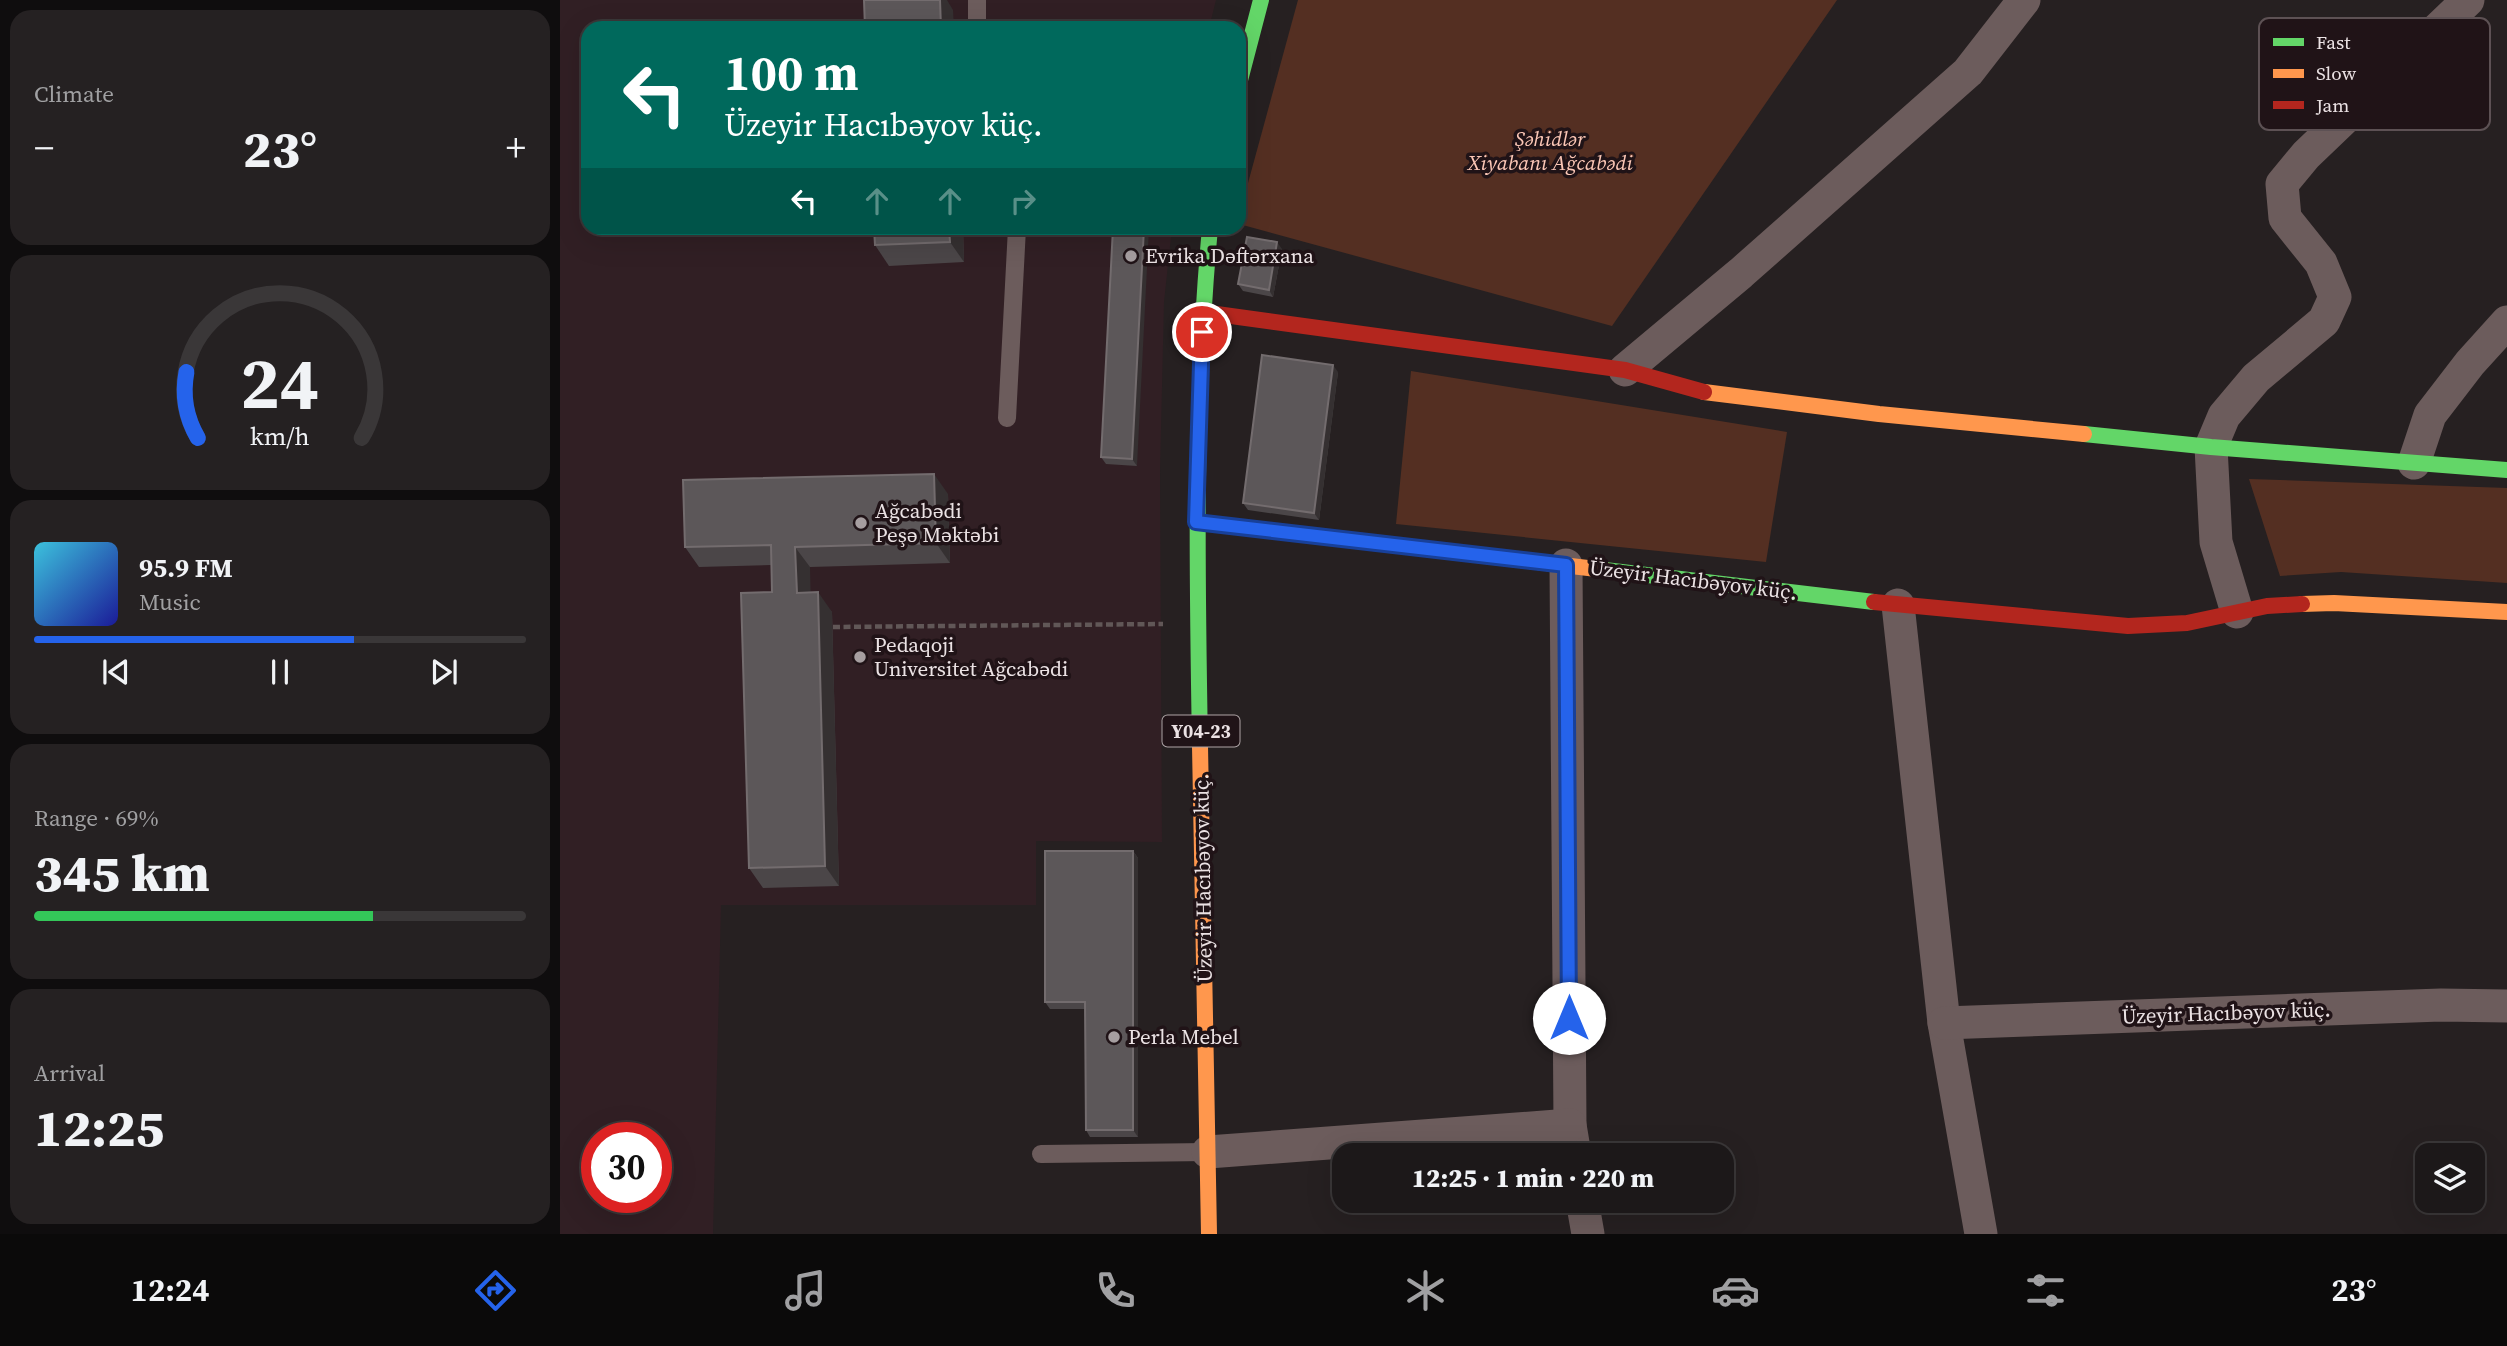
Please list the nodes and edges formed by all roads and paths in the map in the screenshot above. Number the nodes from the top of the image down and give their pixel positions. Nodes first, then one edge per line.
1 (977, 0) edge
2 (1261, 0) edge
3 (2024, 0) edge
4 (2468, 0) edge
5 (2449, 18) edge
6 (977, 21) edge
7 (1246, 57) edge
8 (2332, 130) edge
9 (1017, 235) edge
10 (1209, 235) edge
11 (1202, 312) junction
12 (2507, 322) edge
13 (1625, 370) junction
14 (1007, 418) dead end
15 (2211, 447) junction
16 (2414, 463) junction
17 (2507, 470) edge
18 (1196, 522) junction
19 (1566, 565) junction
20 (1898, 605) junction
21 (2238, 612) junction
22 (2507, 612) edge
23 (1199, 624) junction
24 (833, 627) dead end
25 (2507, 1006) edge
26 (1944, 1023) junction
27 (1572, 1140) edge
28 (1208, 1152) junction
29 (1041, 1154) dead end
30 (1584, 1213) edge
31 (1209, 1234) edge
32 (1588, 1234) edge
33 (1981, 1234) edge

1 - 6 lane
2 - 7 street
3 - 13 street
4 - 5 street
8 - 15 street
9 - 14 lane
10 - 11 street, Üzeyir Hacıbəyov küç. / Y04-23
11 - 13 street
11 - 18 street, Üzeyir Hacıbəyov küç. / Y04-23
12 - 16 street
13 - 15 street
15 - 16 street
15 - 21 street
16 - 17 street
18 - 19 street, Üzeyir Hacıbəyov küç.
18 - 23 street, Üzeyir Hacıbəyov küç. / Y04-23
19 - 20 street, Üzeyir Hacıbəyov küç.
19 - 27 street
20 - 21 street, Üzeyir Hacıbəyov küç.
20 - 26 street
21 - 22 street, Üzeyir Hacıbəyov küç.
23 - 24 path
23 - 28 street, Üzeyir Hacıbəyov küç. / Y04-23
25 - 26 street, Üzeyir Hacıbəyov küç.
26 - 33 street
27 - 28 street
28 - 29 lane
28 - 31 street, Üzeyir Hacıbəyov küç. / Y04-23
30 - 32 street

